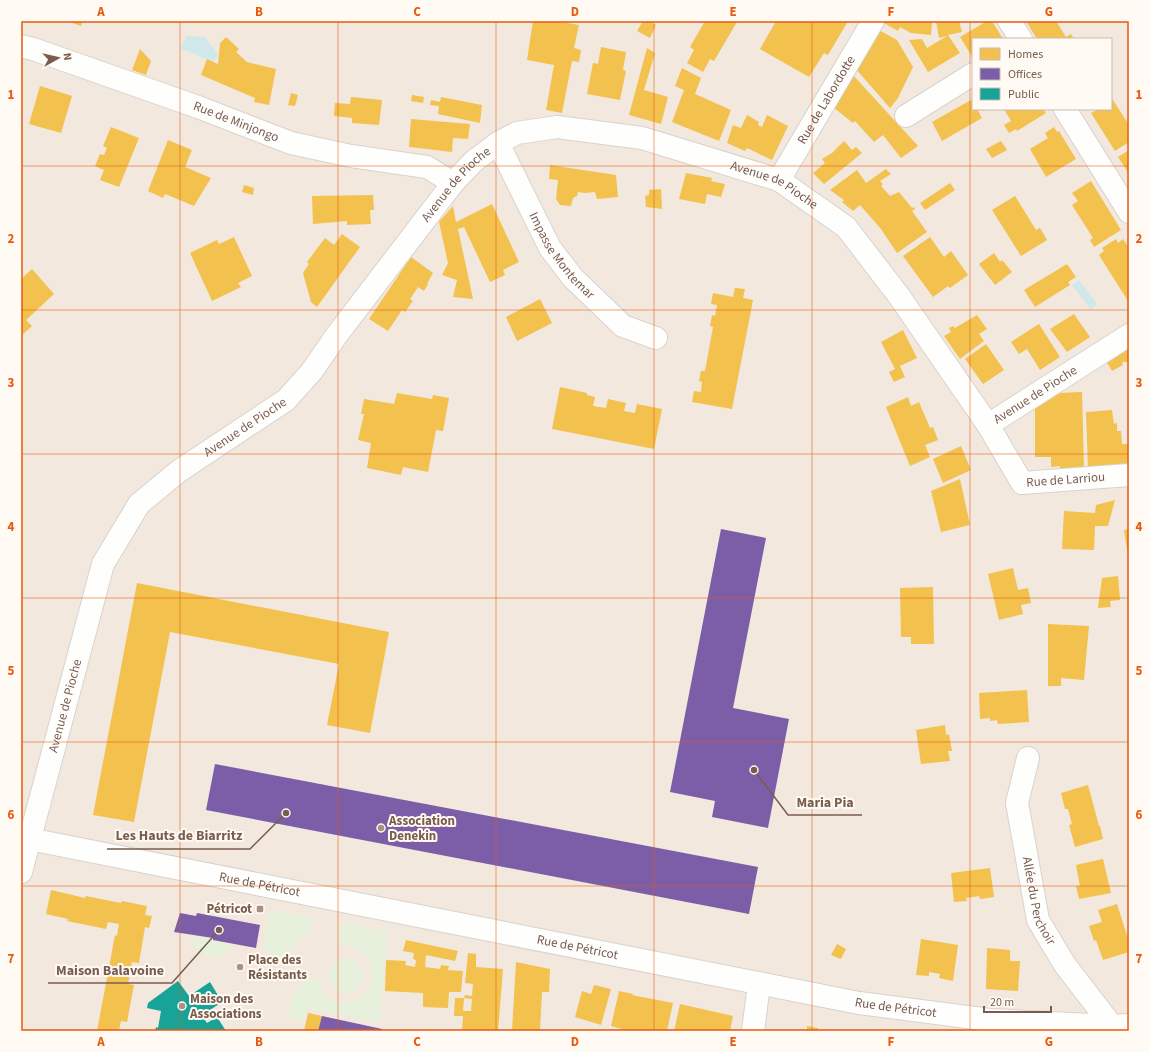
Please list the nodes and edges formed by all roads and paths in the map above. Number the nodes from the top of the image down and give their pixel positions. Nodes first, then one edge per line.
1 (874, 21) edge
2 (1009, 21) edge
3 (1020, 38) edge
4 (21, 46) edge
5 (972, 75) edge
6 (1066, 110) edge
7 (906, 116) dead end
8 (498, 143) junction
9 (779, 180) junction
10 (453, 183) junction
11 (1129, 212) edge
12 (1129, 335) edge
13 (656, 338) dead end
14 (988, 425) junction
15 (1129, 475) edge
16 (1028, 758) dead end
17 (29, 839) junction
18 (21, 872) edge
19 (758, 984) junction
20 (1121, 1025) edge
21 (753, 1031) edge

1 - 9 street, Rue de Labordotte
2 - 3 street
4 - 10 street, Rue de Minjongo
5 - 7 street
6 - 11 street
8 - 9 street, Avenue de Pioche
8 - 10 street, Avenue de Pioche
8 - 13 street, Impasse Montemar
9 - 14 street, Avenue de Pioche
10 - 17 street, Avenue de Pioche
12 - 14 street, Avenue de Pioche
14 - 15 street, Rue de Larriou
16 - 20 street, Allée du Perchoir
17 - 18 street, Avenue de Pioche
17 - 19 street, Rue de Pétricot
19 - 20 street, Rue de Pétricot
19 - 21 street

